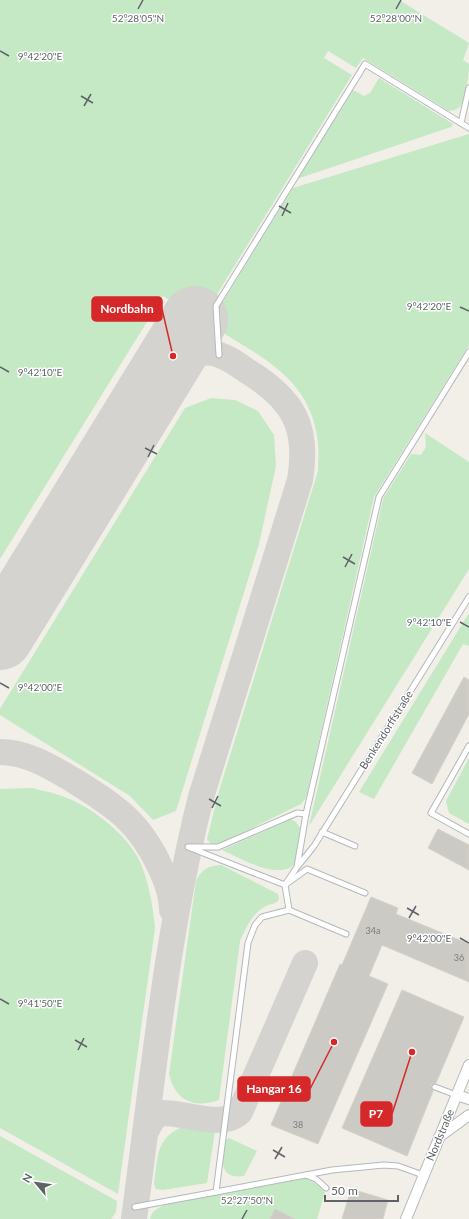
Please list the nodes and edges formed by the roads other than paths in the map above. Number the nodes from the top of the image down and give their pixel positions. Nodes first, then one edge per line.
1 (469, 88) edge
2 (461, 123) junction
3 (469, 128) edge
4 (469, 352) edge
5 (219, 355) dead end
6 (469, 597) edge
7 (469, 746) edge
8 (306, 814) junction
9 (322, 832) junction
10 (469, 834) edge
11 (355, 846) dead end
12 (297, 867) junction
13 (285, 885) junction
14 (365, 893) dead end
15 (289, 910) junction
16 (346, 934) dead end
17 (469, 1065) edge
18 (435, 1087) dead end
19 (456, 1095) junction
20 (469, 1099) edge
21 (469, 1115) edge
22 (439, 1137) junction
23 (305, 1175) junction
24 (423, 1175) junction
25 (326, 1188) dead end
26 (216, 1192) junction
27 (135, 1207) dead end
28 (406, 1219) edge

1 - 2 lane
2 - 3 lane
2 - 5 lane
4 - 8 lane
6 - 9 lane, Benkendorffstraße
7 - 10 lane
8 - 12 lane
8 - 13 lane
9 - 11 lane
9 - 12 lane, Benkendorffstraße
12 - 13 lane, Benkendorffstraße
13 - 14 lane
13 - 15 lane
15 - 16 lane
15 - 26 lane
17 - 19 street
18 - 19 lane
19 - 20 street
19 - 22 street, Nordstraße
21 - 22 street
22 - 24 street, Nordstraße
23 - 24 lane
23 - 25 lane
23 - 26 lane
24 - 28 street, Nordstraße
26 - 27 lane

